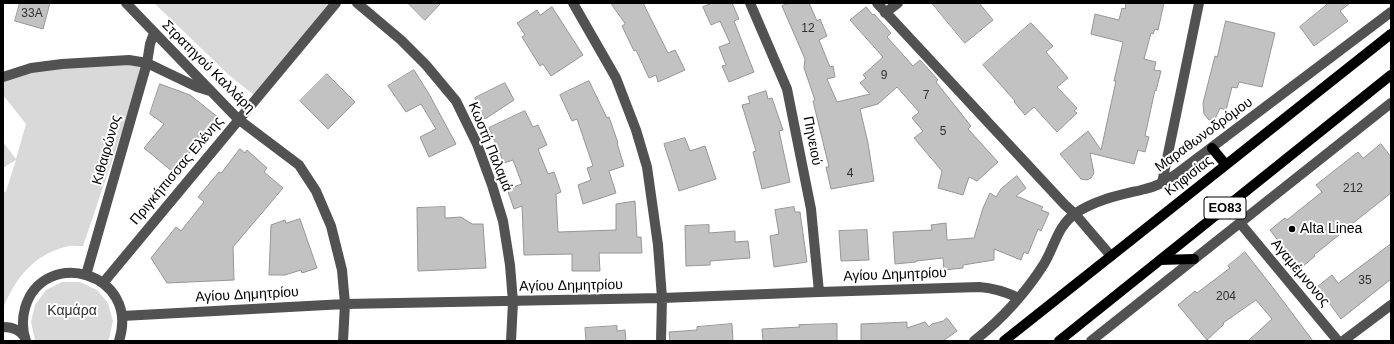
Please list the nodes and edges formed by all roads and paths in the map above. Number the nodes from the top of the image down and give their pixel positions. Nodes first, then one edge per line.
1 (126, 3) edge
2 (336, 3) edge
3 (357, 3) edge
4 (573, 3) edge
5 (750, 3) edge
6 (877, 3) edge
7 (898, 3) edge
8 (1199, 3) edge
9 (1391, 12) edge
10 (886, 13) junction
11 (154, 33) junction
12 (1391, 34) edge
13 (147, 63) junction
14 (1391, 75) edge
15 (3, 77) edge
16 (212, 92) junction
17 (1391, 103) edge
18 (238, 119) junction
19 (1212, 148) junction
20 (1226, 165) junction
21 (1162, 183) junction
22 (1075, 214) junction
23 (1240, 223) junction
24 (1111, 256) junction
25 (1194, 259) junction
26 (1160, 260) junction
27 (86, 275) junction
28 (103, 283) junction
29 (819, 292) junction
30 (662, 298) junction
31 (1019, 298) junction
32 (513, 302) junction
33 (345, 304) junction
34 (1391, 305) edge
35 (122, 316) junction
36 (3, 327) edge
37 (26, 340) edge
38 (119, 341) edge
39 (343, 341) edge
40 (511, 341) edge
41 (660, 341) edge
42 (974, 341) edge
43 (1004, 341) edge
44 (1059, 341) edge
45 (1091, 341) edge
46 (1338, 341) edge
47 (1343, 341) edge

1 - 11 street, Στρατηγού Καλλάρη
2 - 18 street, Πριγκήπισσας Ελένης
3 - 32 street, Κωστή Παλαμά
4 - 30 street
5 - 29 street, Πηνειού
6 - 10 street
7 - 10 street
8 - 21 street
9 - 19 street, Μαραθωνοδρόμου
10 - 22 street
11 - 13 street, Κιθαιρώνος
11 - 16 street, Στρατηγού Καλλάρη
12 - 20 main road, Κηφισίας / ΕΟ83
13 - 15 street
13 - 16 street
13 - 27 street, Κιθαιρώνος
14 - 26 main road, ΕΟ83
16 - 18 street, Στρατηγού Καλλάρη
17 - 23 street
18 - 28 street, Πριγκήπισσας Ελένης
18 - 33 street, Στρατηγού Καλλάρη
19 - 20 main road
19 - 21 street, Μαραθωνοδρόμου
20 - 24 main road, Κηφισίας / ΕΟ83
21 - 22 street, Μαραθωνοδρόμου
22 - 24 street
22 - 31 street, Μαραθωνοδρόμου
23 - 25 street
23 - 46 street, Αγαμέμνονος
24 - 43 main road, Κηφισίας / ΕΟ83
25 - 26 main road
25 - 45 street
26 - 44 main road, ΕΟ83
27 - 28 street
27 - 37 street
28 - 35 street
29 - 30 street, Αγίου Δημητρίου
29 - 31 street, Αγίου Δημητρίου
30 - 32 street, Αγίου Δημητρίου
30 - 41 street
31 - 42 street, Μαραθωνοδρόμου
32 - 33 street, Αγίου Δημητρίου
32 - 40 street, Κωστή Παλαμά
33 - 35 street, Αγίου Δημητρίου
33 - 39 street, Στρατηγού Καλλάρη
34 - 47 street
35 - 38 street
36 - 37 street

